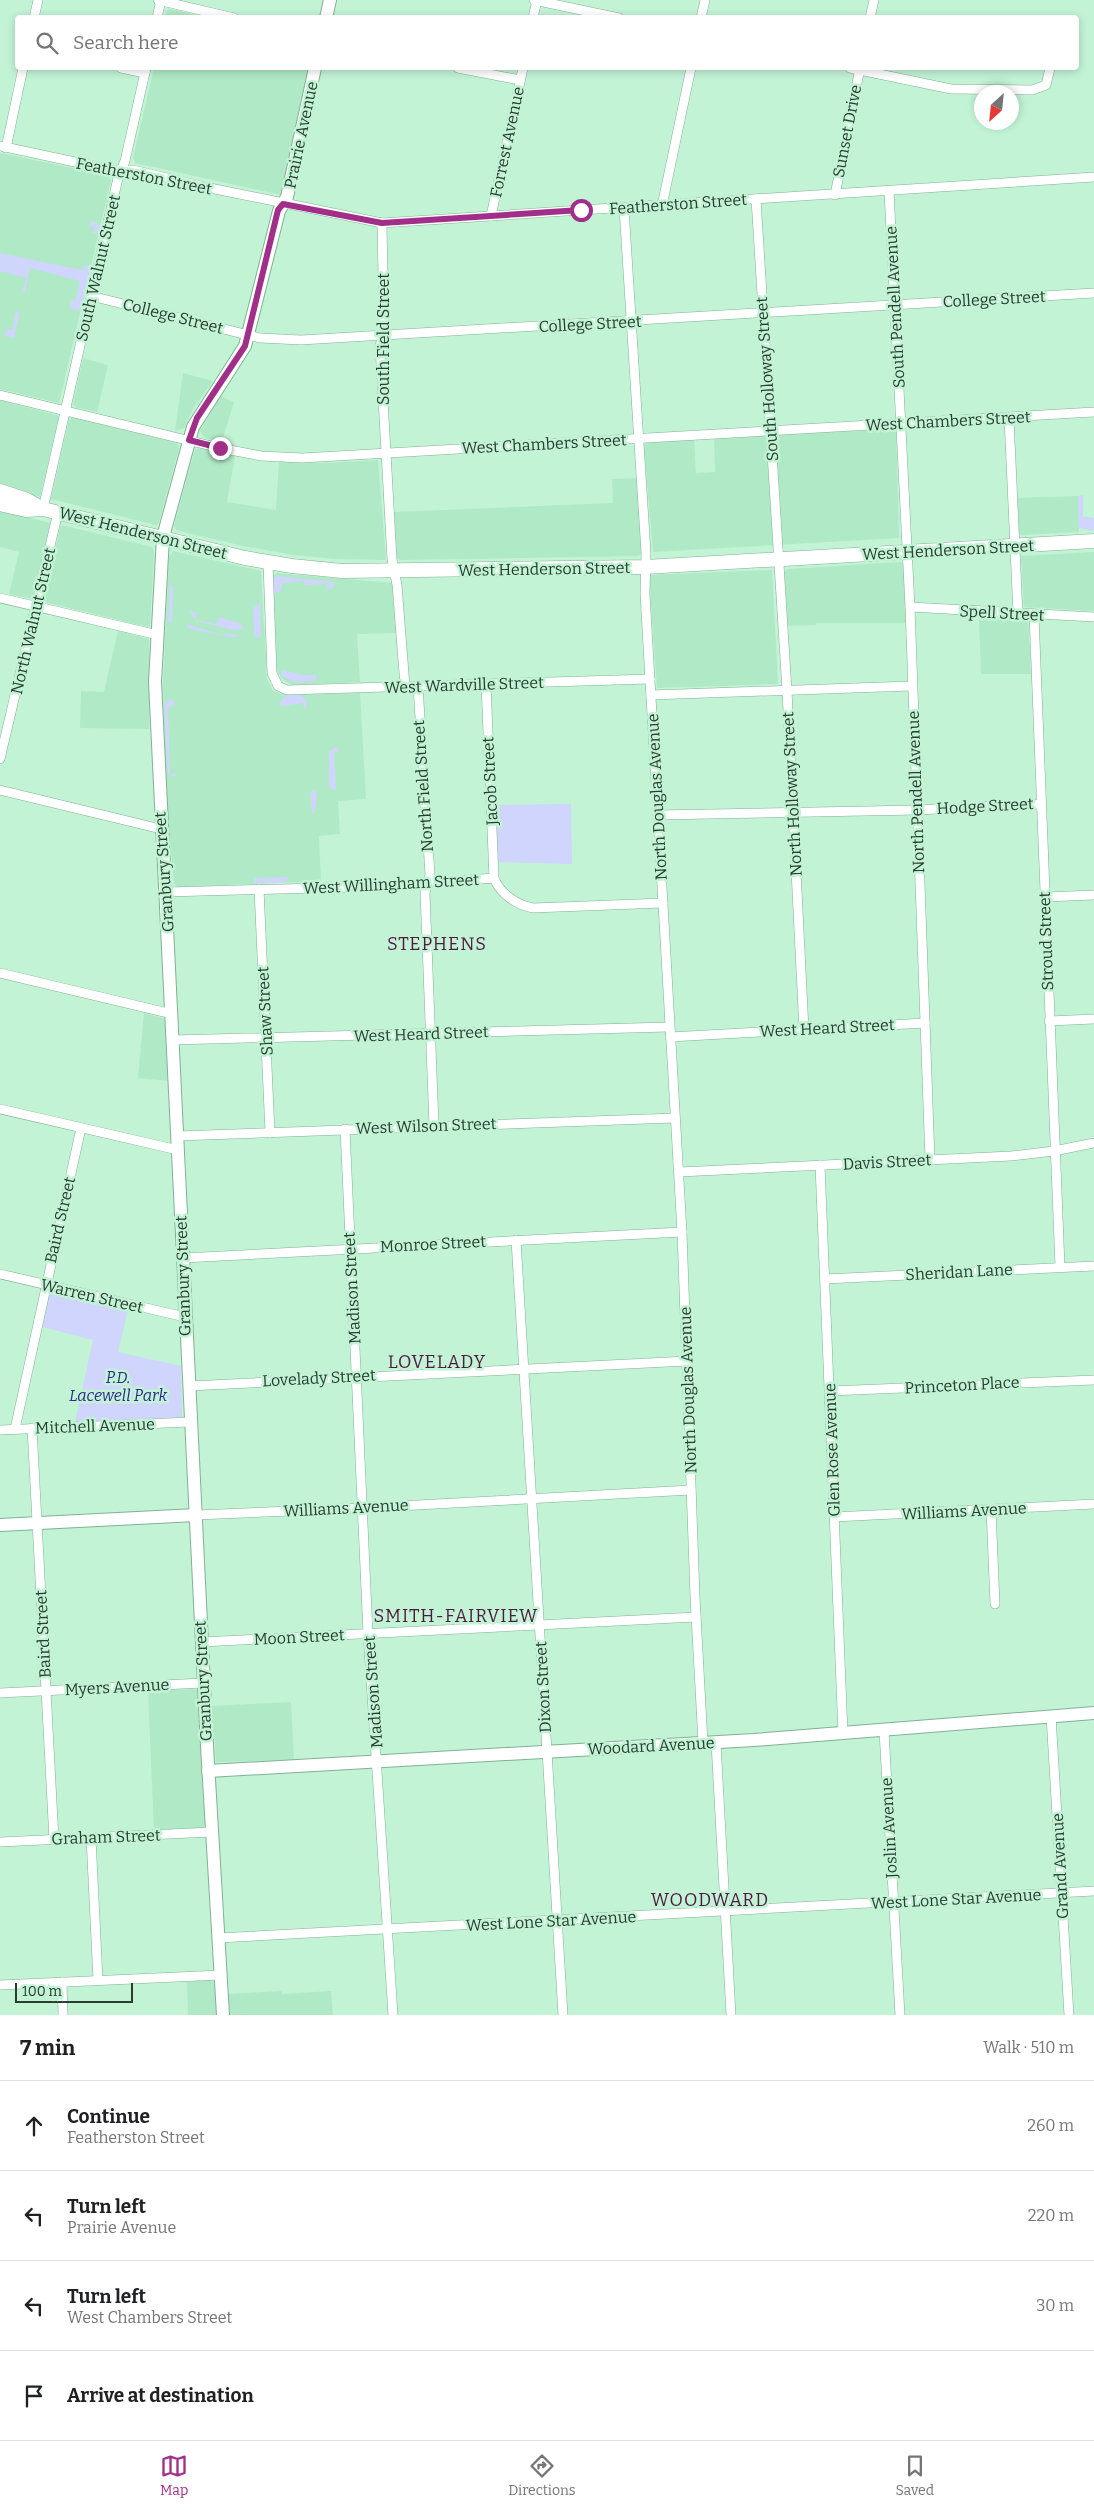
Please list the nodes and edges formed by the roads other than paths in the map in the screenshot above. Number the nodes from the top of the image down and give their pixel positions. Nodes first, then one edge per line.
1 (38, 0) edge
2 (160, 0) edge
3 (330, 0) edge
4 (536, 0) edge
5 (705, 0) edge
6 (874, 0) edge
7 (35, 15) edge
8 (158, 15) edge
9 (222, 15) edge
10 (327, 15) edge
11 (534, 15) edge
12 (605, 15) edge
13 (702, 15) edge
14 (871, 15) edge
15 (22, 70) edge
16 (146, 70) edge
17 (315, 70) edge
18 (468, 70) edge
19 (522, 70) edge
20 (691, 70) edge
21 (859, 70) edge
22 (868, 70) edge
23 (1050, 70) edge
24 (520, 80) junction
25 (3, 147) edge
26 (121, 170) junction
27 (1094, 177) edge
28 (889, 191) junction
29 (834, 195) junction
30 (756, 199) junction
31 (283, 204) junction
32 (662, 206) junction
33 (624, 208) junction
34 (491, 216) junction
35 (382, 223) junction
36 (1094, 293) edge
37 (91, 296) junction
38 (895, 305) junction
39 (763, 314) junction
40 (632, 322) junction
41 (248, 335) junction
42 (382, 336) junction
43 (0, 395) edge
44 (66, 411) junction
45 (1094, 412) edge
46 (1009, 418) junction
47 (902, 424) junction
48 (771, 431) junction
49 (638, 439) junction
50 (189, 440) junction
51 (385, 454) junction
52 (0, 491) edge
53 (0, 504) edge
54 (43, 509) junction
55 (58, 512) junction
56 (163, 537) junction
57 (1094, 541) edge
58 (1015, 546) junction
59 (908, 552) junction
60 (778, 559) junction
61 (268, 563) junction
62 (645, 567) junction
63 (394, 572) junction
64 (0, 598) edge
65 (36, 606) junction
66 (910, 608) junction
67 (1018, 614) junction
68 (1034, 615) junction
69 (1094, 617) edge
70 (158, 635) junction
71 (650, 679) junction
72 (486, 684) junction
73 (405, 686) junction
74 (418, 686) junction
75 (911, 686) junction
76 (787, 690) junction
77 (651, 695) junction
78 (0, 759) edge
79 (0, 790) edge
80 (1041, 804) junction
81 (917, 810) junction
82 (793, 812) junction
83 (658, 815) junction
84 (161, 828) junction
85 (494, 878) junction
86 (427, 883) junction
87 (259, 889) junction
88 (167, 892) junction
89 (1094, 895) edge
90 (1045, 897) junction
91 (662, 903) junction
92 (0, 973) edge
93 (172, 1014) junction
94 (1094, 1019) edge
95 (1049, 1021) junction
96 (925, 1023) junction
97 (669, 1027) junction
98 (804, 1030) junction
99 (431, 1033) junction
100 (670, 1037) junction
101 (266, 1039) junction
102 (174, 1040) junction
103 (0, 1109) edge
104 (675, 1118) junction
105 (434, 1126) junction
106 (81, 1128) junction
107 (345, 1129) junction
108 (270, 1133) junction
109 (177, 1136) junction
110 (1094, 1143) edge
111 (178, 1150) junction
112 (1054, 1151) junction
113 (930, 1160) junction
114 (820, 1165) junction
115 (678, 1172) junction
116 (682, 1232) junction
117 (516, 1240) junction
118 (349, 1249) junction
119 (183, 1258) junction
120 (1094, 1266) edge
121 (1060, 1267) junction
122 (0, 1274) edge
123 (825, 1279) junction
124 (46, 1285) junction
125 (185, 1317) junction
126 (688, 1361) junction
127 (524, 1368) junction
128 (356, 1376) junction
129 (1094, 1380) edge
130 (189, 1386) junction
131 (830, 1391) junction
132 (190, 1422) junction
133 (32, 1428) junction
134 (15, 1429) junction
135 (0, 1430) edge
136 (691, 1490) junction
137 (532, 1498) junction
138 (1094, 1504) edge
139 (362, 1508) junction
140 (991, 1510) junction
141 (196, 1515) junction
142 (834, 1517) junction
143 (36, 1523) junction
144 (0, 1525) edge
145 (996, 1604) dead end
146 (696, 1617) junction
147 (540, 1626) junction
148 (368, 1634) junction
149 (201, 1642) junction
150 (203, 1683) junction
151 (46, 1690) junction
152 (0, 1692) edge
153 (1094, 1713) edge
154 (1051, 1716) junction
155 (884, 1730) junction
156 (843, 1734) junction
157 (716, 1742) junction
158 (703, 1743) junction
159 (546, 1752) junction
160 (378, 1761) junction
161 (208, 1771) junction
162 (212, 1832) junction
163 (91, 1838) junction
164 (54, 1840) junction
165 (0, 1842) edge
166 (1094, 1891) edge
167 (1062, 1892) junction
168 (894, 1903) junction
169 (726, 1912) junction
170 (557, 1922) junction
171 (388, 1929) junction
172 (218, 1938) junction
173 (221, 1975) junction
174 (98, 1980) junction
175 (62, 1982) junction
176 (0, 1985) edge
177 (64, 2015) edge
178 (223, 2015) edge
179 (393, 2015) edge
180 (563, 2015) edge
181 (732, 2015) edge
182 (900, 2015) edge
183 (1069, 2015) edge

1 - 7 street
2 - 8 street
2 - 9 street
3 - 10 street
4 - 11 street
4 - 12 street
5 - 13 street
6 - 14 street
15 - 25 street
16 - 26 street, South Walnut Street
17 - 31 street, Prairie Avenue
18 - 24 street
19 - 24 street, Forrest Avenue
20 - 32 street
21 - 29 street, Sunset Drive
22 - 23 street
24 - 34 street, Forrest Avenue
25 - 26 street, Featherston Street
26 - 31 street, Featherston Street
26 - 37 street, South Walnut Street
27 - 28 street, Featherston Street
28 - 29 street, Featherston Street
28 - 38 street, South Pendell Avenue
29 - 30 street, Featherston Street
30 - 32 street, Featherston Street
30 - 39 street, South Holloway Street
31 - 35 street, Featherston Street
31 - 41 street, Prairie Avenue
32 - 33 street, Featherston Street
33 - 34 street, Featherston Street
33 - 40 street, North Douglas Avenue
34 - 35 street, Featherston Street
35 - 42 street, South Field Street
36 - 38 street, College Street
37 - 41 street, College Street
37 - 44 street, South Walnut Street
38 - 39 street, College Street
38 - 47 street, South Pendell Avenue
39 - 40 street, College Street
39 - 48 street, South Holloway Street
40 - 42 street, College Street
40 - 49 street, North Douglas Avenue
41 - 42 street, College Street
41 - 50 street, Prairie Avenue
42 - 51 street, South Field Street
43 - 44 street, West Chambers Street
44 - 50 street, West Chambers Street
44 - 54 street
45 - 46 street, West Chambers Street
46 - 47 street, West Chambers Street
46 - 58 street
47 - 48 street, West Chambers Street
47 - 59 street, North Pendell Avenue
48 - 49 street, West Chambers Street
48 - 60 street, South Holloway Street
49 - 51 street, West Chambers Street
49 - 62 street, North Douglas Avenue
50 - 51 street, West Chambers Street
50 - 56 street, Prairie Avenue
51 - 63 street
52 - 54 main road
53 - 54 main road, West Henderson Street
54 - 55 main road, West Henderson Street
55 - 56 main road, West Henderson Street
55 - 65 street, North Walnut Street
56 - 61 main road, West Henderson Street
56 - 70 street, Granbury Street
57 - 58 main road, West Henderson Street
58 - 59 main road, West Henderson Street
58 - 67 street
59 - 60 main road, West Henderson Street
59 - 66 street, North Pendell Avenue
60 - 62 main road, West Henderson Street
60 - 76 street, North Holloway Street
61 - 63 main road, West Henderson Street
61 - 73 street, West Wardville Street
62 - 63 main road, West Henderson Street
62 - 71 street, North Douglas Avenue
63 - 73 street
64 - 65 street
65 - 70 street
65 - 78 street, North Walnut Street
66 - 67 street, Spell Street
66 - 75 street, North Pendell Avenue
67 - 68 street, Spell Street
68 - 69 street, Spell Street
68 - 80 street, Stroud Street
70 - 84 street, Granbury Street
71 - 72 street, West Wardville Street
71 - 77 street, North Douglas Avenue
72 - 74 street, West Wardville Street
72 - 85 street, Jacob Street
73 - 74 street, West Wardville Street
74 - 86 street, North Field Street
75 - 76 street
75 - 81 street, North Pendell Avenue
76 - 77 street
76 - 82 street, North Holloway Street
77 - 83 street, North Douglas Avenue
79 - 84 street
80 - 81 street, Hodge Street
80 - 90 street, Stroud Street
81 - 82 street, Hodge Street
81 - 96 street, North Pendell Avenue
82 - 83 street, Hodge Street
82 - 98 street, North Holloway Street
83 - 91 street, North Douglas Avenue
84 - 88 street, Granbury Street
85 - 86 street, West Willingham Street
85 - 91 street, West Willingham Street
86 - 87 street, West Willingham Street
86 - 99 street, North Field Street
87 - 88 street, West Willingham Street
87 - 101 street, Shaw Street
88 - 93 street, Granbury Street
89 - 90 street
90 - 95 street, Stroud Street
91 - 97 street, North Douglas Avenue
92 - 93 street
93 - 102 street, Granbury Street
94 - 95 street
95 - 112 street, Stroud Street
96 - 98 street, West Heard Street
96 - 113 street, North Pendell Avenue
97 - 99 street, West Heard Street
97 - 100 street, North Douglas Avenue
98 - 100 street, West Heard Street
99 - 101 street, West Heard Street
99 - 105 street, North Field Street
100 - 104 street, North Douglas Avenue
101 - 102 street, West Heard Street
101 - 108 street, Shaw Street
102 - 109 street, Granbury Street
103 - 106 street
104 - 105 street, West Wilson Street
104 - 115 street, North Douglas Avenue
105 - 107 street, West Wilson Street
106 - 111 street
106 - 124 street, Baird Street
107 - 108 street, West Wilson Street
107 - 118 street, Madison Street
108 - 109 street, West Wilson Street
109 - 111 street, Granbury Street
110 - 112 street, Davis Street
111 - 119 street, Granbury Street
112 - 113 street, Davis Street
112 - 121 street, Stroud Street
113 - 114 street, Davis Street
114 - 115 street, Davis Street
114 - 123 street, Glen Rose Avenue
115 - 116 street, North Douglas Avenue
116 - 117 street, Monroe Street
116 - 126 street, North Douglas Avenue
117 - 118 street, Monroe Street
117 - 127 street, Dixon Street
118 - 119 street, Monroe Street
118 - 128 street, Madison Street
119 - 125 street, Granbury Street
120 - 121 street, Sheridan Lane
121 - 123 street, Sheridan Lane
122 - 124 street, Warren Street
123 - 131 street, Glen Rose Avenue
124 - 125 street, Warren Street
124 - 134 street, Baird Street
125 - 130 street, Granbury Street
126 - 127 street, Lovelady Street
126 - 136 street, North Douglas Avenue
127 - 128 street, Lovelady Street
127 - 137 street, Dixon Street
128 - 130 street, Lovelady Street
128 - 139 street, Madison Street
129 - 131 street, Princeton Place
130 - 132 street, Granbury Street
131 - 142 street, Glen Rose Avenue
132 - 133 street, Mitchell Avenue
132 - 141 street, Granbury Street
133 - 134 street, Mitchell Avenue
133 - 143 street, Baird Street
134 - 135 street, Mitchell Avenue
136 - 137 street, Williams Avenue
136 - 146 street, North Douglas Avenue
137 - 139 street, Williams Avenue
137 - 147 street, Dixon Street
138 - 140 street, Williams Avenue
139 - 141 street, Williams Avenue
139 - 148 street, Madison Street
140 - 142 street, Williams Avenue
140 - 145 street
141 - 143 street, Williams Avenue
141 - 149 street, Granbury Street
142 - 156 street, Glen Rose Avenue
143 - 144 street, Williams Avenue
143 - 151 street, Baird Street
146 - 147 street, Moon Street
146 - 158 street, North Douglas Avenue
147 - 148 street, Moon Street
147 - 159 street, Dixon Street
148 - 149 street, Moon Street
148 - 160 street, Madison Street
149 - 150 street, Granbury Street
150 - 151 street, Myers Avenue
150 - 161 street, Granbury Street
151 - 152 street, Myers Avenue
151 - 164 street, Baird Street
153 - 154 street, Woodard Avenue
154 - 155 street, Woodard Avenue
154 - 167 street, Grand Avenue
155 - 156 street, Woodard Avenue
155 - 168 street, Joslin Avenue
156 - 157 street, Woodard Avenue
157 - 158 street, Woodard Avenue
157 - 169 street
158 - 159 street, Woodard Avenue
159 - 160 street, Woodard Avenue
159 - 170 street, Dixon Street
160 - 161 street, Woodard Avenue
160 - 171 street, Madison Street
161 - 162 street, Granbury Street
162 - 163 street, Graham Street
162 - 172 street, Granbury Street
163 - 164 street, Graham Street
163 - 174 street
164 - 165 street, Graham Street
166 - 167 street, West Lone Star Avenue
167 - 168 street, West Lone Star Avenue
167 - 183 street, Grand Avenue
168 - 169 street, West Lone Star Avenue
168 - 182 street, Joslin Avenue
169 - 170 street, West Lone Star Avenue
169 - 181 street
170 - 171 street, West Lone Star Avenue
170 - 180 street, Dixon Street
171 - 172 street, West Lone Star Avenue
171 - 179 street, Madison Street
172 - 173 street, Granbury Street
173 - 174 street
173 - 178 street, Granbury Street
174 - 175 street
175 - 176 street
175 - 177 street

